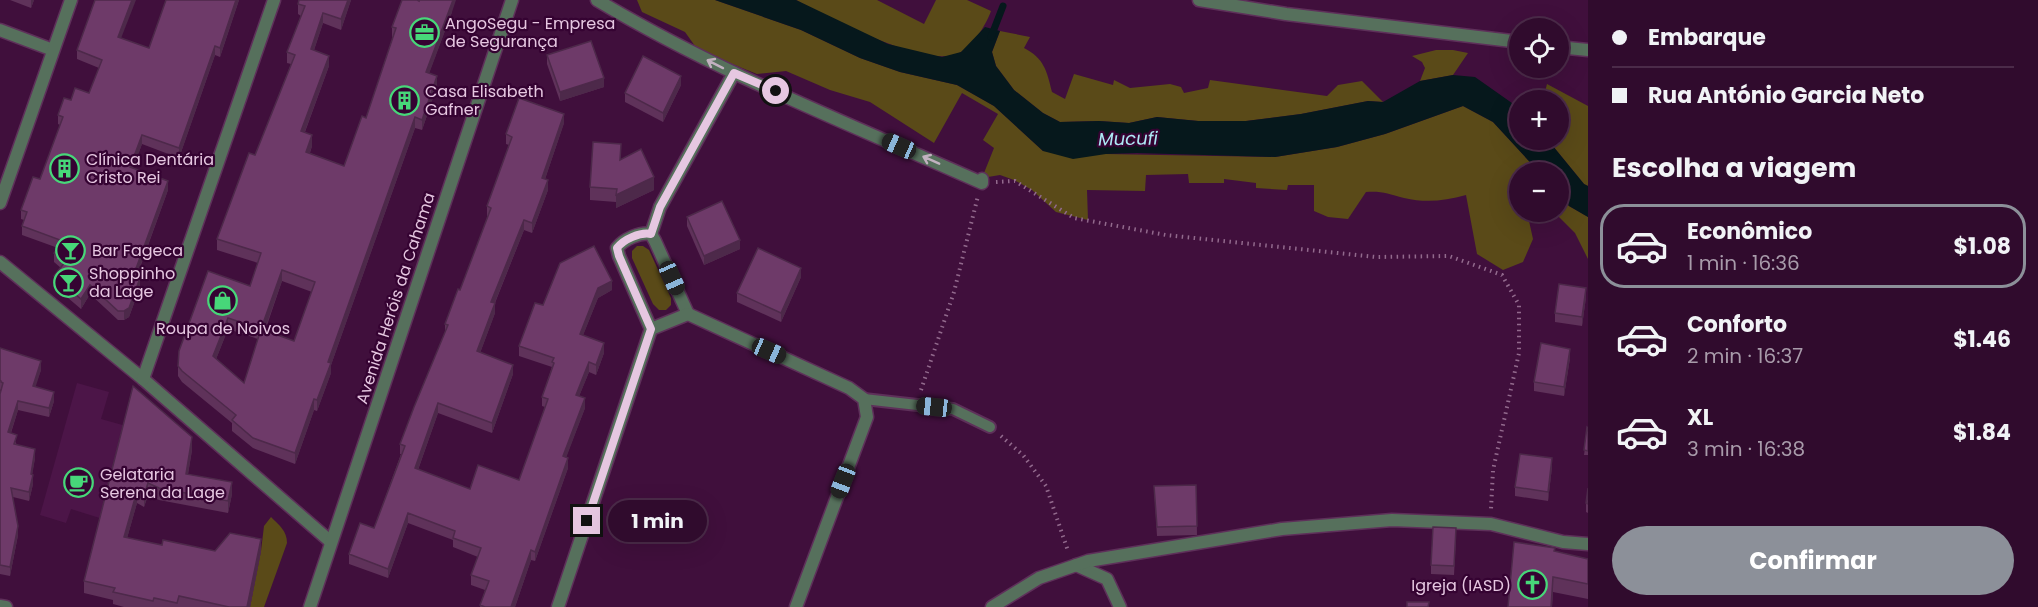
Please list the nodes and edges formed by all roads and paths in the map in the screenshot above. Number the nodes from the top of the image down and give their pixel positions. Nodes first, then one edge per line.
1 (71, 0) edge
2 (274, 0) edge
3 (512, 0) edge
4 (597, 0) edge
5 (1199, 0) edge
6 (0, 30) edge
7 (1509, 41) edge
8 (1569, 47) edge
9 (52, 50) junction
10 (1588, 50) edge
11 (734, 73) junction
12 (982, 181) junction
13 (0, 203) edge
14 (651, 234) junction
15 (0, 262) edge
16 (688, 314) junction
17 (651, 329) junction
18 (143, 379) junction
19 (864, 399) junction
20 (916, 405) junction
21 (990, 427) joint
22 (1491, 524) junction
23 (331, 542) junction
24 (1588, 544) edge
25 (1075, 565) junction
26 (0, 606) edge
27 (6, 607) edge
28 (310, 607) edge
29 (558, 607) edge
30 (796, 607) edge
31 (992, 607) edge
32 (1120, 607) edge

1 - 9 street
2 - 18 street
3 - 23 street, Avenida Heróis da Cahama
11 -> 4 street
5 - 7 street
6 - 9 street
8 - 10 street
9 - 13 street
12 -> 11 street
11 - 14 street
12 - 20 path
12 - 22 path
14 - 16 street
14 - 17 street
15 - 18 street
16 - 17 street
16 - 19 street
17 - 29 street
18 - 23 street
19 - 20 lane
19 - 30 street
20 - 21 lane
21 - 25 path
22 - 24 street
22 - 25 street
23 - 28 street, Avenida Heróis da Cahama
25 - 31 street
25 - 32 street
26 - 27 street

